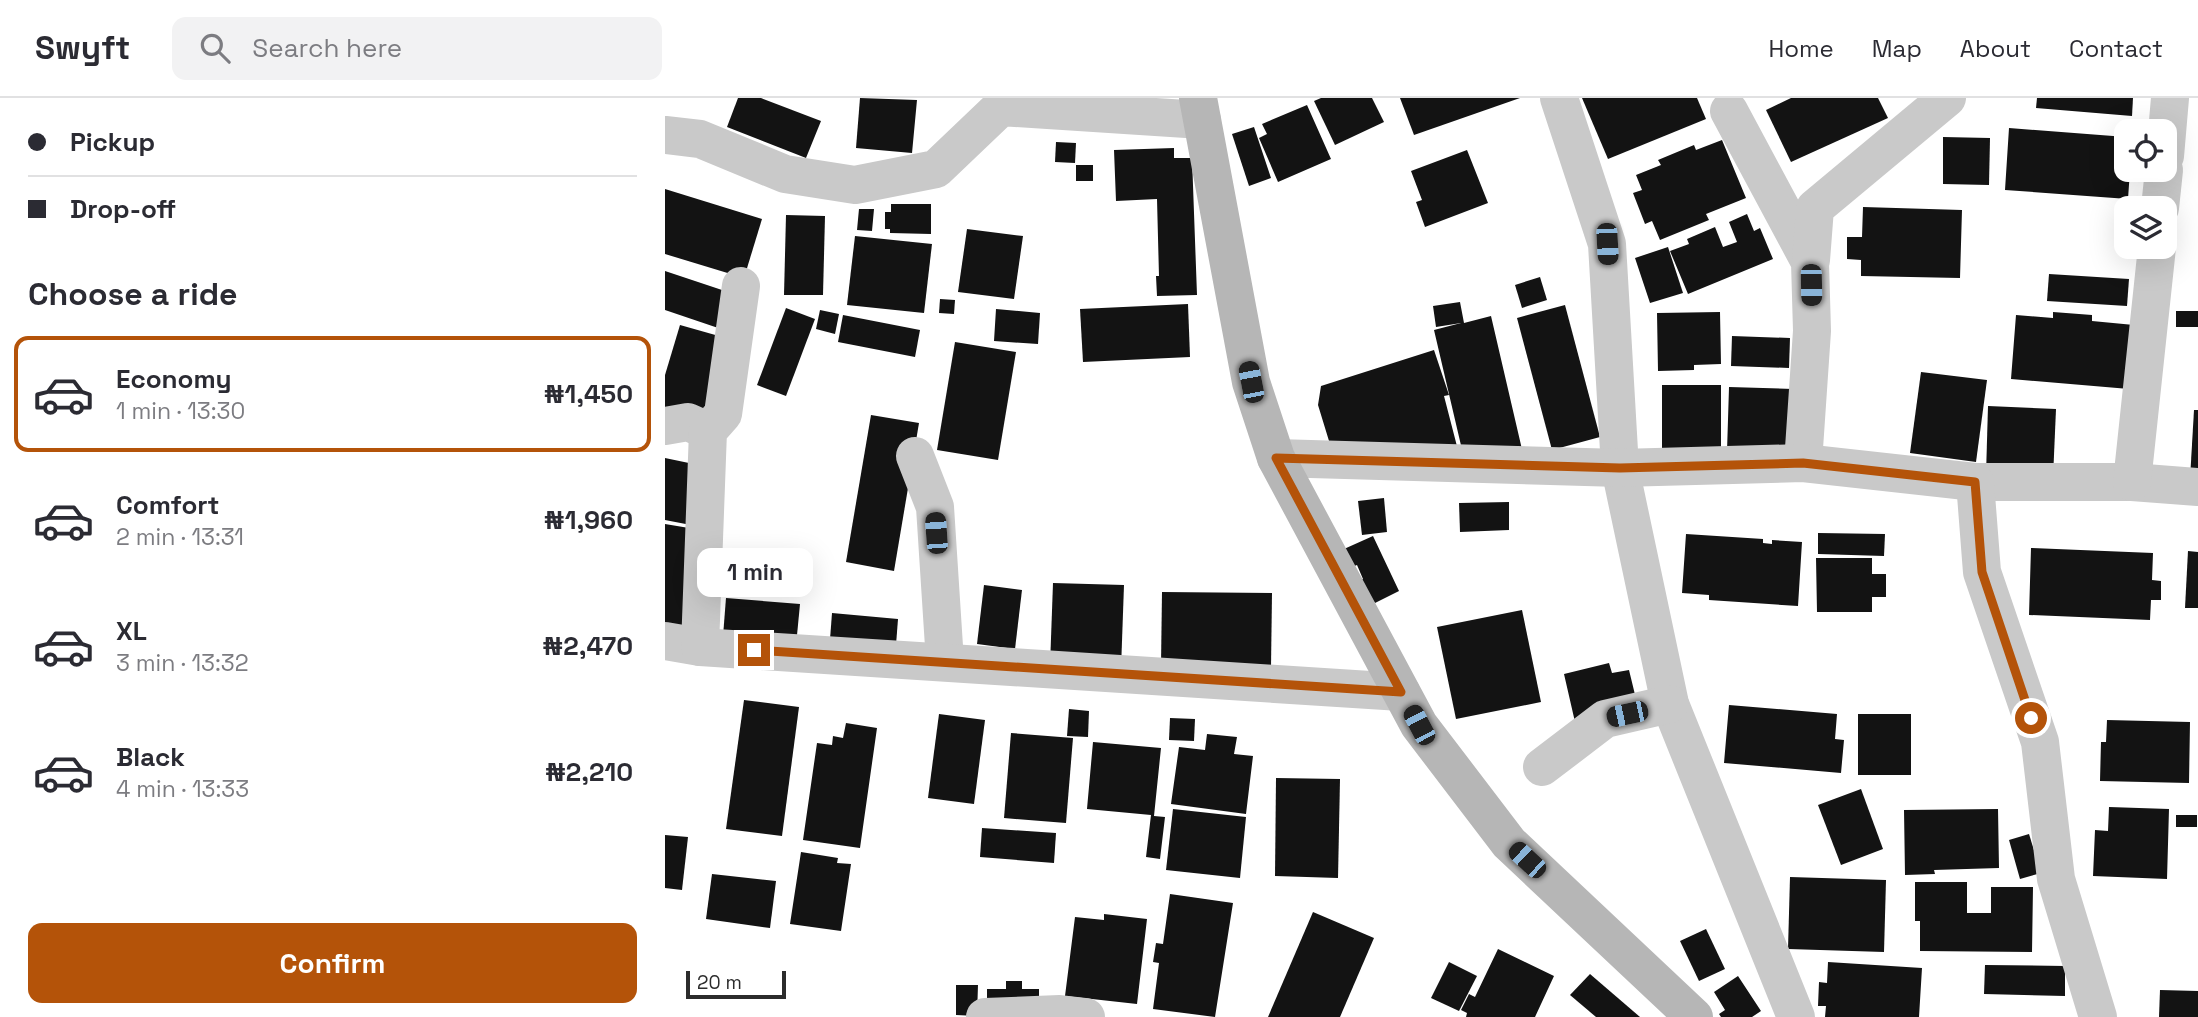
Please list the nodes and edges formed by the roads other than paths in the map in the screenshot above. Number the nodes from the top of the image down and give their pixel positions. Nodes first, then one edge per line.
1 (1559, 98) edge
2 (1947, 98) edge
3 (2170, 98) edge
4 (1200, 109) edge
5 (1730, 111) dead end
6 (1909, 114) edge
7 (2168, 119) edge
8 (665, 135) edge
9 (2156, 259) edge
10 (1810, 262) junction
11 (741, 286) dead end
12 (665, 426) edge
13 (708, 431) junction
14 (915, 456) dead end
15 (1276, 458) junction
16 (1803, 463) junction
17 (1620, 468) junction
18 (1975, 482) junction
19 (2132, 482) junction
20 (2198, 487) edge
21 (682, 644) edge
22 (945, 662) junction
23 (1401, 692) junction
24 (1670, 704) junction
25 (1542, 767) dead end
26 (985, 1017) edge
27 (1086, 1017) edge
28 (1694, 1017) edge
29 (1796, 1017) edge
30 (2098, 1017) edge

1 - 17 street
2 - 6 street
3 - 7 street
4 - 8 street
4 - 15 street
5 - 10 street
6 - 10 street
9 - 19 street
10 - 16 street
11 - 13 street
12 - 13 street
13 - 21 street
14 - 22 street
15 - 17 street
15 - 23 street
16 - 17 street
16 - 18 street
17 - 24 street
18 - 19 street
18 - 30 street
19 - 20 street
21 - 22 street
22 - 23 street
23 - 28 street
24 - 25 street
24 - 29 street
26 - 27 street

